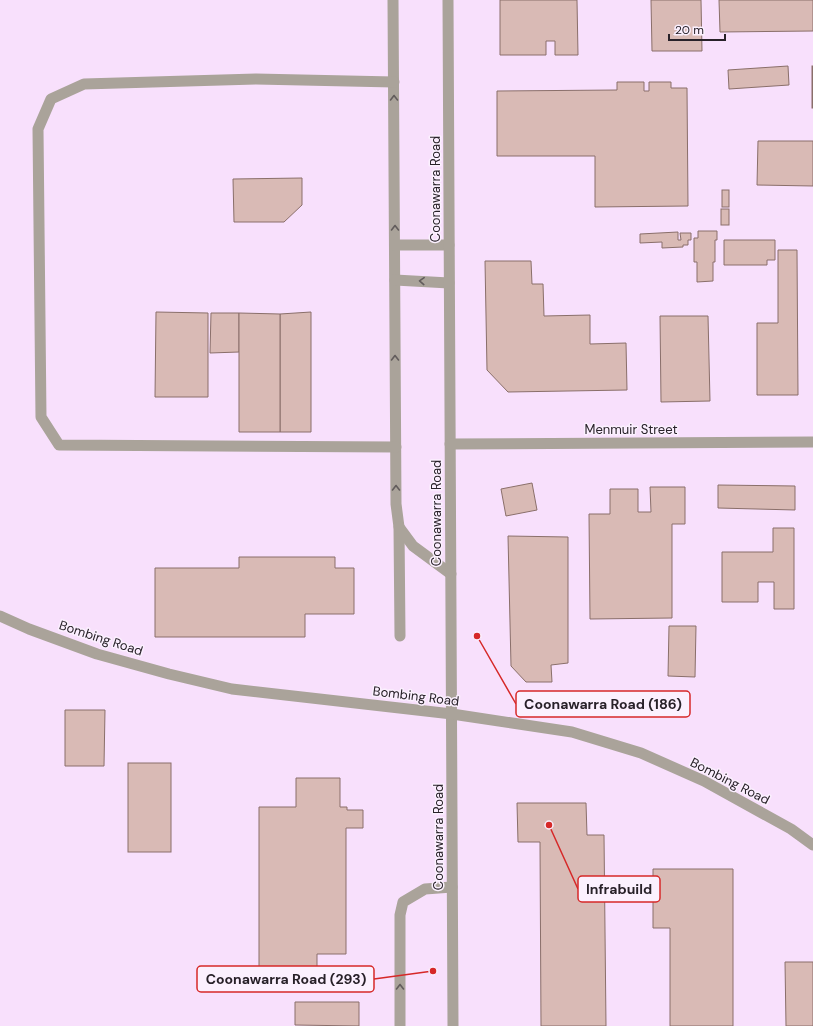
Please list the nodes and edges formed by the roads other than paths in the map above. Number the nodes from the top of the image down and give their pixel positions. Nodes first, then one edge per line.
1 (393, 0) edge
2 (448, 0) edge
3 (394, 82) junction
4 (395, 245) junction
5 (449, 245) junction
6 (395, 280) junction
7 (449, 283) junction
8 (813, 442) edge
9 (450, 444) junction
10 (396, 447) junction
11 (399, 526) junction
12 (451, 574) junction
13 (0, 616) edge
14 (400, 636) dead end
15 (452, 714) junction
16 (813, 844) edge
17 (452, 886) junction
18 (400, 1026) edge
19 (453, 1026) edge

1 - 3 street
2 - 5 street, Coonawarra Road
4 -> 3 street
3 - 10 street
4 - 5 street
4 - 6 street
5 - 7 street, Coonawarra Road
7 -> 6 street
10 -> 6 street
7 - 9 street, Coonawarra Road
8 - 9 street, Menmuir Street
9 - 12 street, Coonawarra Road
11 -> 10 street
11 - 12 street
11 - 14 street
12 - 15 street, Coonawarra Road
13 - 15 street, Bombing Road
15 - 16 street, Bombing Road
15 - 17 street, Coonawarra Road
18 -> 17 street
17 - 19 street, Coonawarra Road

